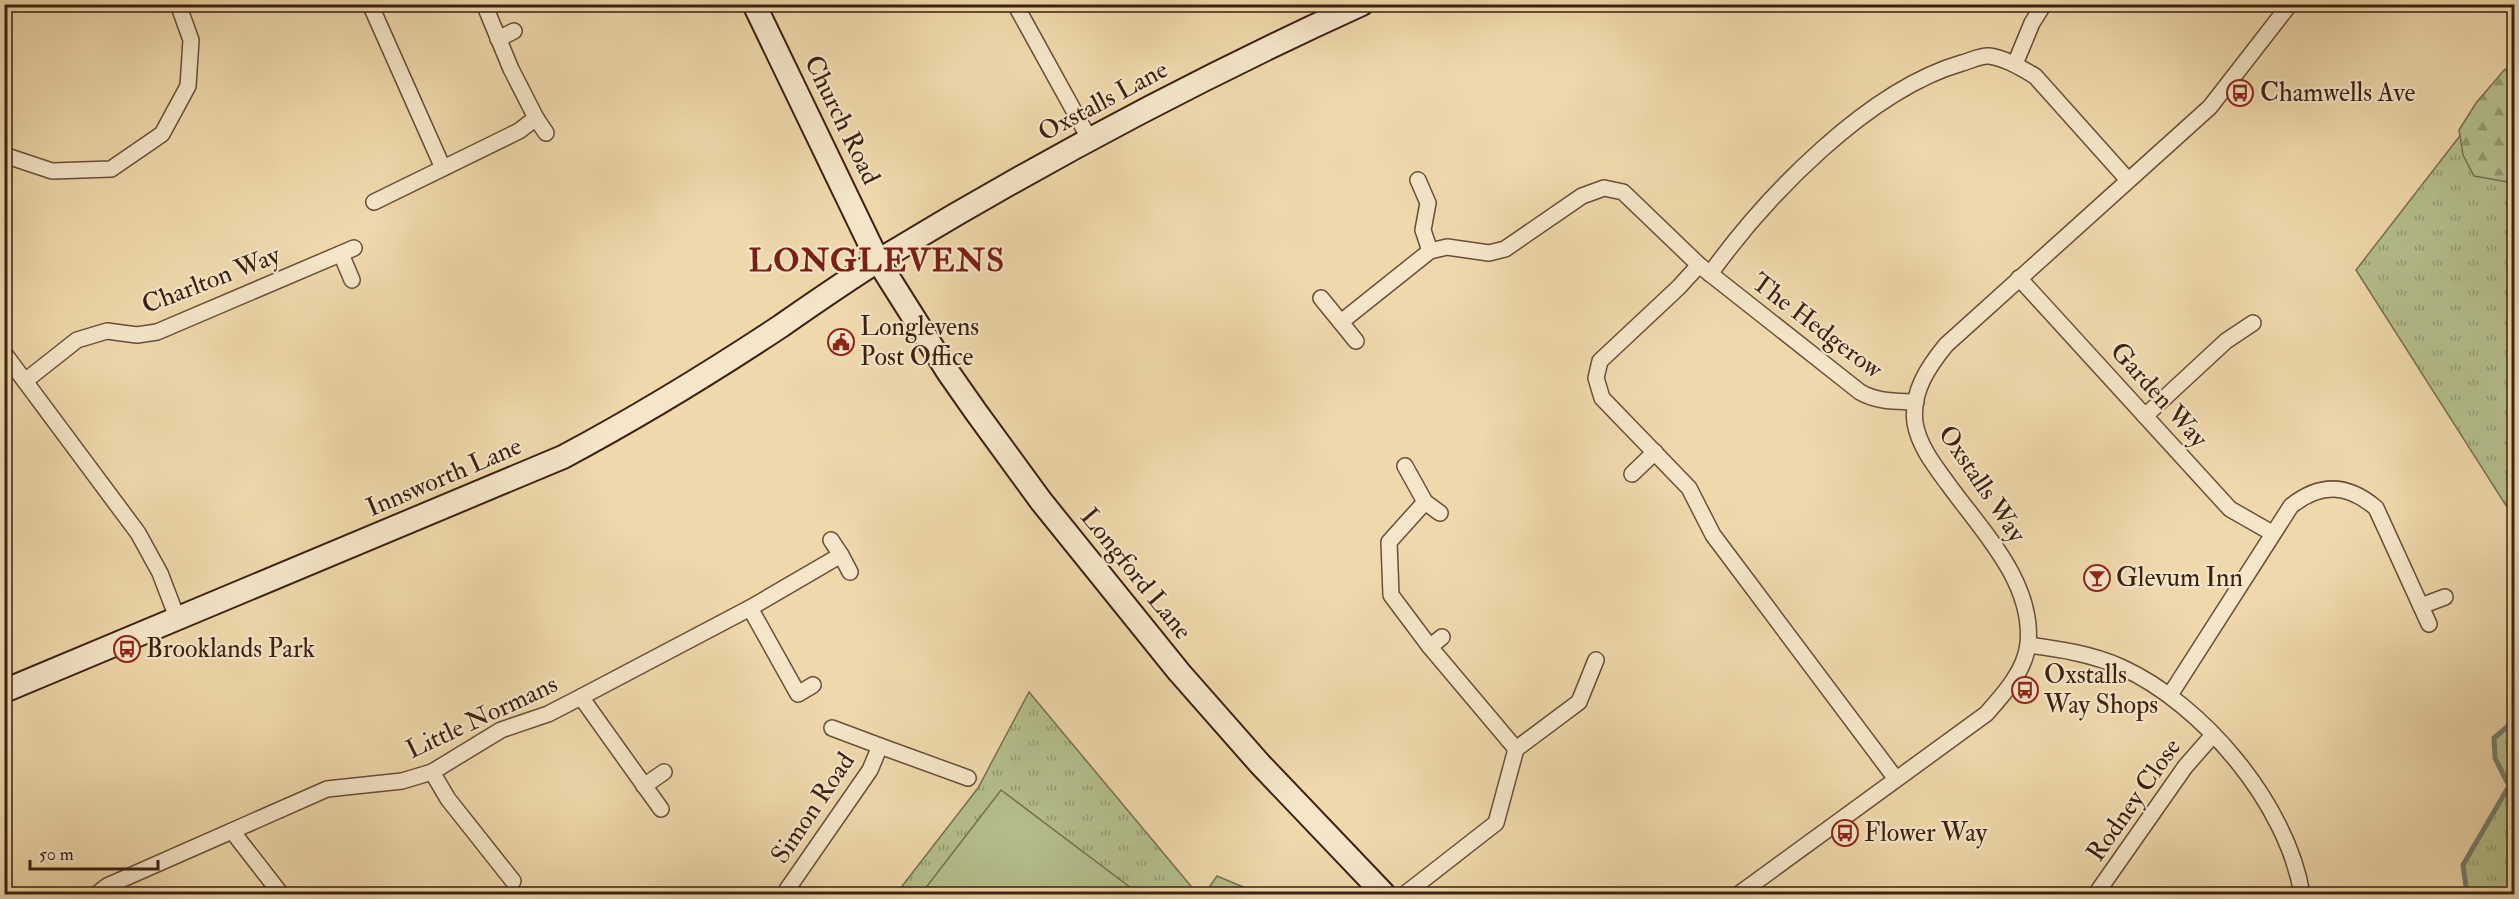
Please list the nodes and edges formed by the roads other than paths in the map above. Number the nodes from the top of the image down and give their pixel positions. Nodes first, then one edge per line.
1 (178, 4) edge
2 (370, 4) edge
3 (754, 4) edge
4 (1015, 4) edge
5 (1362, 4) edge
6 (2044, 4) edge
7 (2290, 4) edge
8 (487, 11) dead end
9 (1330, 11) edge
10 (514, 31) dead end
11 (498, 39) junction
12 (2015, 64) junction
13 (536, 118) junction
14 (546, 133) dead end
15 (1090, 140) junction
16 (4, 155) edge
17 (443, 168) junction
18 (1418, 177) dead end
19 (2128, 180) junction
20 (374, 202) dead end
21 (1430, 251) junction
22 (878, 261) junction
23 (1704, 270) junction
24 (2019, 278) junction
25 (352, 280) dead end
26 (1321, 298) dead end
27 (1341, 322) junction
28 (2253, 323) dead end
29 (1356, 341) dead end
30 (4, 353) edge
31 (25, 381) junction
32 (1916, 402) junction
33 (2145, 416) junction
34 (1654, 452) junction
35 (1405, 466) dead end
36 (1632, 474) dead end
37 (1425, 502) junction
38 (1440, 513) dead end
39 (2272, 533) junction
40 (831, 540) dead end
41 (841, 555) junction
42 (850, 572) dead end
43 (2445, 597) dead end
44 (2421, 606) junction
45 (750, 608) junction
46 (178, 620) junction
47 (2429, 624) dead end
48 (2028, 645) junction
49 (1596, 660) dead end
50 (813, 685) dead end
51 (4, 691) edge
52 (2170, 695) junction
53 (581, 697) junction
54 (832, 728) dead end
55 (2213, 735) junction
56 (880, 746) junction
57 (1516, 749) junction
58 (432, 772) junction
59 (664, 772) dead end
60 (968, 778) dead end
61 (1896, 779) junction
62 (644, 786) junction
63 (661, 809) dead end
64 (232, 831) junction
65 (513, 881) dead end
66 (97, 894) edge
67 (281, 894) edge
68 (784, 894) edge
69 (1384, 894) edge
70 (1405, 894) edge
71 (1739, 894) edge
72 (2096, 894) edge
73 (2302, 894) edge

1 - 16 street
2 - 17 street
3 - 22 street, Church Road
4 - 15 street
5 - 9 street, Oxstalls Lane
6 - 12 street
7 - 19 street, Oxstalls Way
8 - 11 street
9 - 15 street, Oxstalls Lane
10 - 11 street
11 - 13 street
12 - 19 street
12 - 23 street
13 - 14 street
13 - 17 street
15 - 22 street, Oxstalls Lane
17 - 20 street
18 - 21 street
19 - 24 street, Oxstalls Way
21 - 23 street, The Hedgerow
21 - 27 street
22 - 46 street, Innsworth Lane
22 - 69 street, Longford Lane
23 - 32 street, The Hedgerow
23 - 34 street
24 - 32 street, Oxstalls Way
24 - 33 street, Garden Way
25 - 31 street, Charlton Way
26 - 27 street
27 - 29 street
28 - 33 street
30 - 31 street
31 - 46 street
32 - 48 street, Oxstalls Way
33 - 39 street, Garden Way
34 - 36 street
34 - 61 street
35 - 37 street
37 - 38 street
37 - 57 street
39 - 44 street
39 - 52 street
40 - 41 street
41 - 42 street
41 - 45 street, Little Normans
43 - 44 street
44 - 47 street
45 - 50 street
45 - 53 street, Little Normans
46 - 51 street, Innsworth Lane
48 - 52 street
48 - 61 street, Oxstalls Way
49 - 57 street
52 - 55 street
53 - 58 street, Little Normans
53 - 62 street
54 - 56 street, Simon Road
55 - 72 street, Rodney Close
55 - 73 street
56 - 60 street, Simon Road
56 - 68 street, Simon Road
57 - 70 street
58 - 64 street, Little Normans
58 - 65 street
59 - 62 street
61 - 71 street, Oxstalls Way
62 - 63 street
64 - 66 street, Little Normans
64 - 67 street

